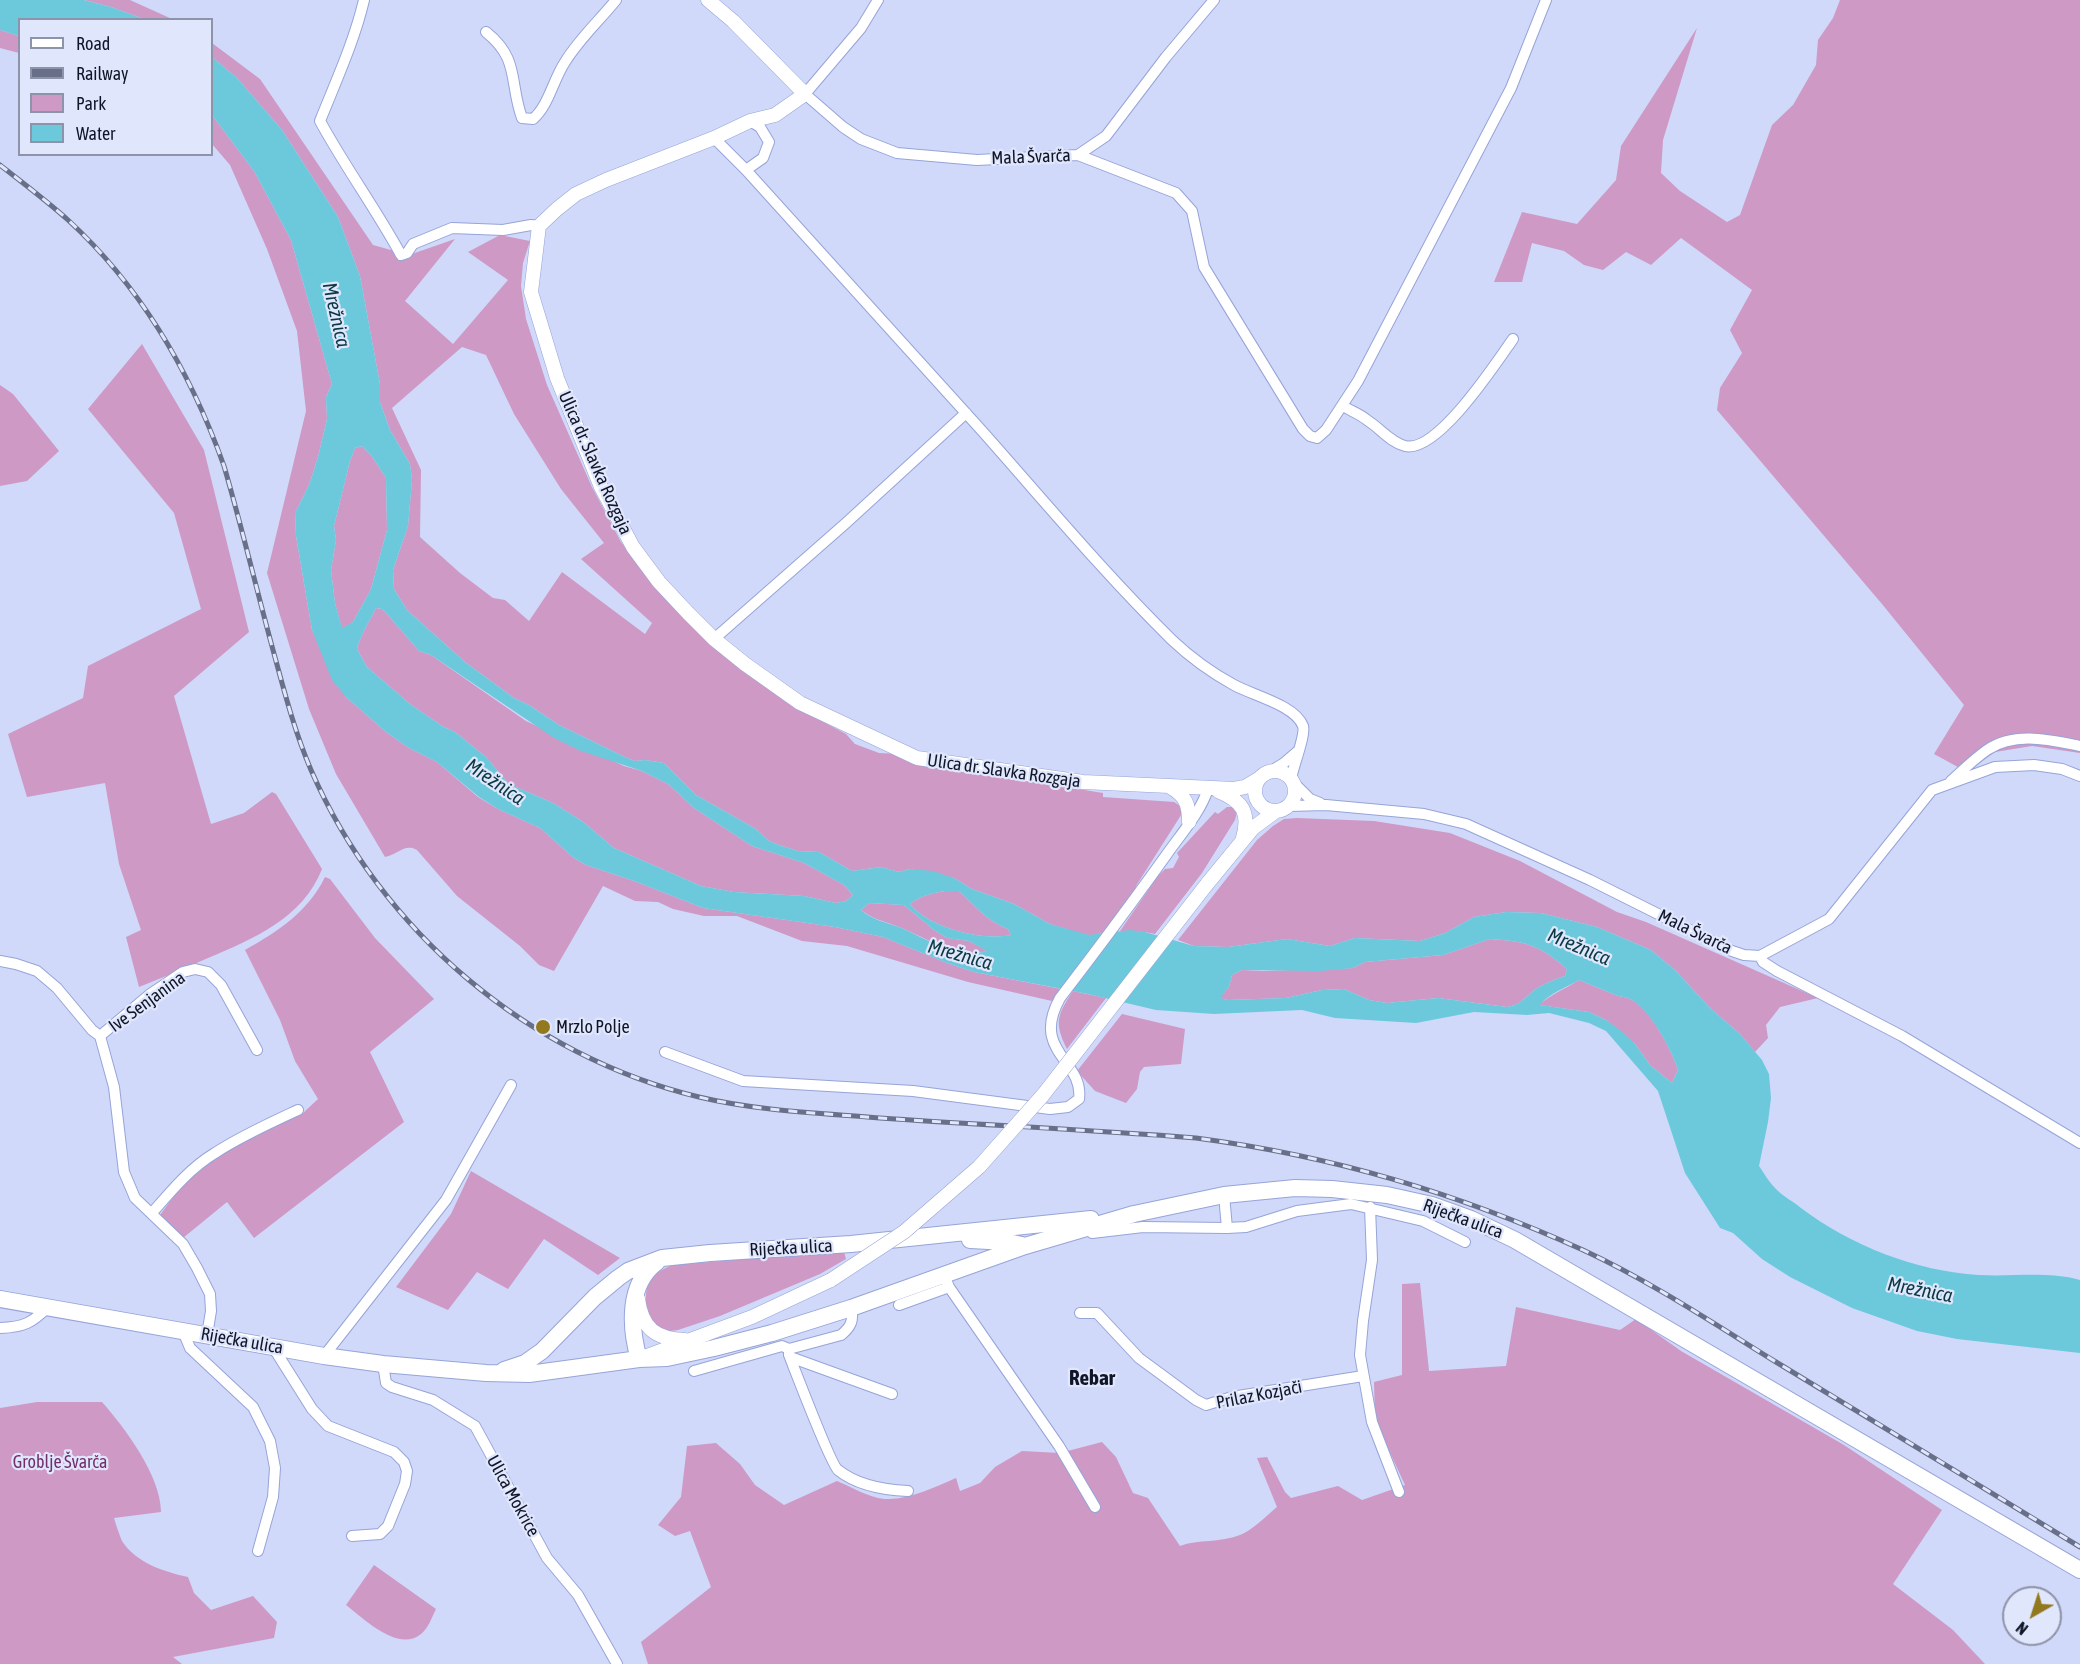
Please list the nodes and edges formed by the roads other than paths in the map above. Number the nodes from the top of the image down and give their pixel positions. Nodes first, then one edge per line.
1 (364, 0) edge
2 (616, 0) edge
3 (708, 0) edge
4 (878, 0) edge
5 (1214, 0) edge
6 (1546, 0) edge
7 (486, 32) dead end
8 (805, 94) junction
9 (750, 121) junction
10 (714, 138) junction
11 (1078, 154) junction
12 (746, 170) junction
13 (539, 226) junction
14 (1513, 339) dead end
15 (1343, 406) junction
16 (966, 413) junction
17 (714, 639) junction
18 (2080, 747) edge
19 (1298, 750) junction
20 (1265, 775) junction
21 (2080, 776) edge
22 (1293, 781) junction
23 (1946, 785) junction
24 (1170, 787) junction
25 (1211, 789) junction
26 (1234, 789) junction
27 (1258, 803) junction
28 (1326, 805) junction
29 (1289, 806) junction
30 (1276, 812) junction
31 (1189, 822) junction
32 (1253, 828) junction
33 (1243, 841) junction
34 (1760, 956) junction
35 (0, 961) edge
36 (100, 1036) junction
37 (257, 1050) dead end
38 (665, 1052) dead end
39 (511, 1085) dead end
40 (298, 1110) dead end
41 (2080, 1143) edge
42 (1224, 1195) junction
43 (1370, 1207) junction
44 (152, 1214) junction
45 (1134, 1215) junction
46 (1227, 1228) junction
47 (918, 1237) junction
48 (1056, 1237) junction
49 (1465, 1242) dead end
50 (1025, 1246) junction
51 (662, 1258) junction
52 (946, 1281) junction
53 (637, 1293) junction
54 (0, 1299) edge
55 (899, 1305) dead end
56 (48, 1307) junction
57 (851, 1308) junction
58 (1080, 1313) dead end
59 (0, 1328) edge
60 (183, 1331) junction
61 (207, 1335) junction
62 (690, 1340) junction
63 (273, 1347) junction
64 (790, 1353) junction
65 (324, 1356) junction
66 (639, 1359) junction
67 (383, 1364) junction
68 (694, 1371) dead end
69 (486, 1373) junction
70 (1363, 1376) junction
71 (892, 1394) dead end
72 (908, 1491) dead end
73 (1399, 1492) dead end
74 (1095, 1507) dead end
75 (352, 1536) dead end
76 (258, 1551) dead end
77 (2080, 1570) edge
78 (617, 1664) edge

1 - 13 street
2 - 7 street
3 - 8 street, Mala Švarča
4 - 8 street
5 - 11 street
6 - 15 street
8 - 9 street
8 - 11 street, Mala Švarča
9 - 10 street
9 - 12 street
10 - 12 street
10 - 13 street
11 - 15 street, Mala Švarča
12 - 16 street
13 - 17 street, Ulica dr. Slavka Rozgaja
14 - 15 street
16 - 17 street
16 - 19 street
17 - 24 street, Ulica dr. Slavka Rozgaja
18 - 23 street
19 - 20 street
19 - 22 street
20 - 22 street
20 - 26 street, Ulica dr. Slavka Rozgaja
20 - 27 street
21 - 23 street
22 - 28 street
22 - 29 street
23 - 34 street
24 - 25 street, Ulica dr. Slavka Rozgaja
24 - 31 street
25 - 26 street, Ulica dr. Slavka Rozgaja
25 - 31 street
25 - 33 street
26 - 27 street
27 - 30 street
27 - 32 street
28 - 29 street, Mala Švarča
28 - 34 street, Mala Švarča
29 - 30 street
30 - 32 street
31 - 38 street
32 - 33 street
33 - 62 street, bridge
34 - 41 street
35 - 36 street, Ive Senjanina
36 - 37 street, Ive Senjanina
36 - 44 street, Ive Senjanina
39 - 65 street
40 - 44 street
42 - 45 main road, Riječka ulica
42 - 46 street
42 - 77 main road, Riječka ulica
43 - 46 street, Riječka ulica
43 - 49 street, Riječka ulica
43 - 70 street
44 - 61 street, Ive Senjanina
45 - 47 main road, Riječka ulica
45 - 48 main road, Riječka ulica
46 - 48 street, Riječka ulica
47 - 50 main road
47 - 51 main road, Riječka ulica
48 - 50 main road, Riječka ulica
50 - 52 main road, Riječka ulica
51 - 53 main road
51 - 69 main road, Riječka ulica
52 - 55 street
52 - 57 main road, Riječka ulica
52 - 74 street
53 - 62 street
53 - 66 main road
54 - 56 main road, Riječka ulica
56 - 59 street
56 - 60 main road, Riječka ulica
57 - 64 street
57 - 66 main road, Riječka ulica
58 - 70 street, Prilaz Kozjači
60 - 61 main road, Riječka ulica
60 - 76 street
61 - 63 main road, Riječka ulica
62 - 66 street
63 - 65 main road, Riječka ulica
63 - 75 street
64 - 68 street
64 - 71 street
64 - 72 street
65 - 67 main road, Riječka ulica
66 - 69 main road, Riječka ulica
67 - 69 main road, Riječka ulica
67 - 78 street, Ulica Mokrice
70 - 73 street

